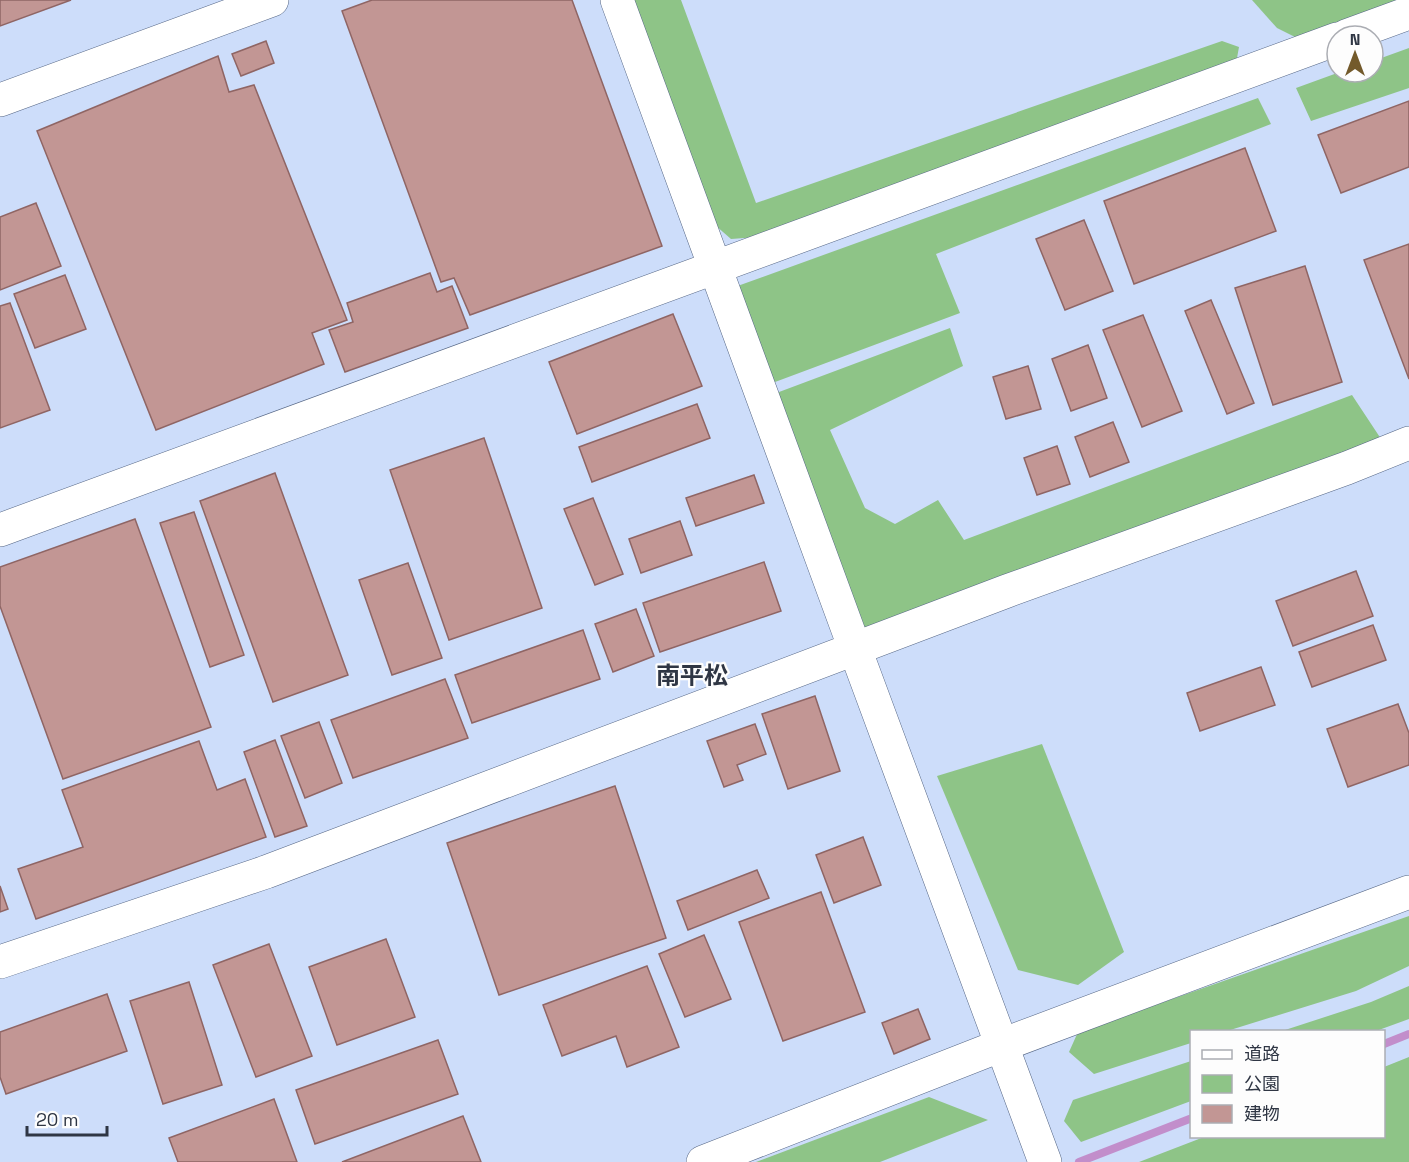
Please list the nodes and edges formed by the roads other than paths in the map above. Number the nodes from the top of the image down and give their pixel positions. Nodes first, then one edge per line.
1 (272, 0) edge
2 (617, 0) edge
3 (1409, 13) edge
4 (1379, 24) edge
5 (1325, 43) edge
6 (0, 100) edge
7 (716, 267) junction
8 (1409, 443) edge
9 (0, 530) edge
10 (855, 649) junction
11 (1409, 892) edge
12 (0, 962) edge
13 (1002, 1045) junction
14 (1044, 1160) edge
15 (703, 1162) edge

1 - 6 street
2 - 7 street
3 - 4 street
5 - 7 street
7 - 9 street
7 - 10 street
8 - 10 street
10 - 12 street
10 - 13 street
11 - 13 street
13 - 14 street
13 - 15 street

